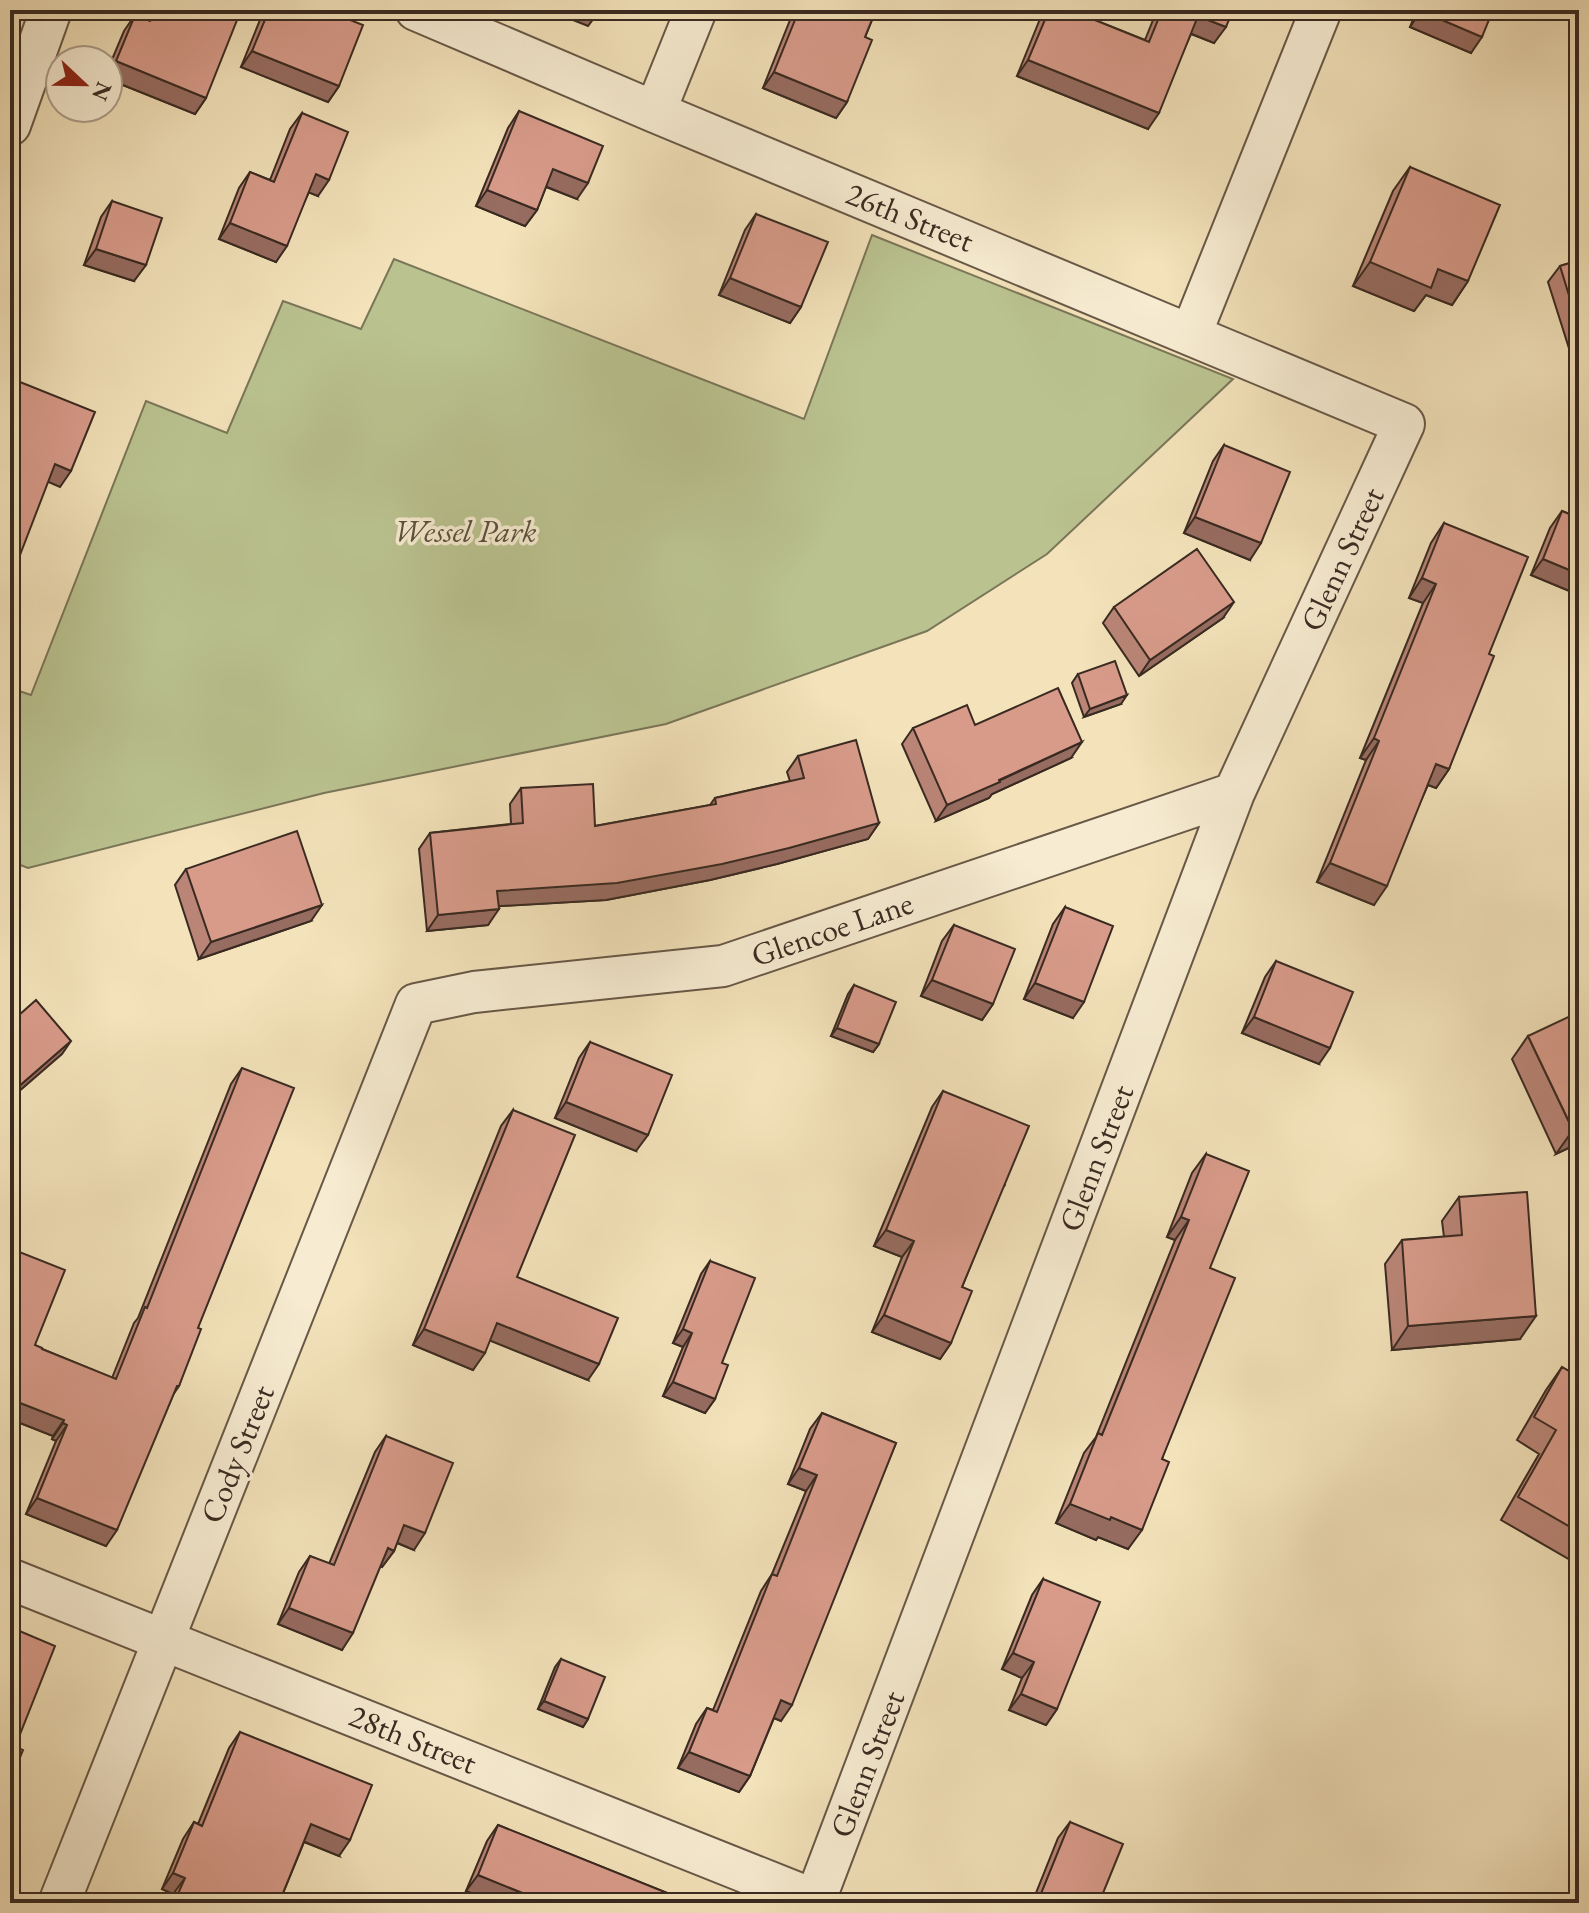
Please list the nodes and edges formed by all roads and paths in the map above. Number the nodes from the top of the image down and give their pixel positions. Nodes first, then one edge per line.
1 (51, 10) edge
2 (416, 10) edge
3 (696, 10) edge
4 (1321, 10) edge
5 (655, 112) junction
6 (10, 125) edge
7 (1191, 334) junction
8 (1404, 424) joint
9 (1234, 793) junction
10 (416, 1004) joint
11 (10, 1579) edge
12 (163, 1640) junction
13 (814, 1902) edge
14 (59, 1903) edge

1 - 6 street
2 - 5 street, 26th Street
3 - 5 street
4 - 7 street
5 - 7 street, 26th Street
7 - 8 street, 26th Street
8 - 9 street, Glenn Street
9 - 10 street, Glencoe Lane
9 - 13 street, Glenn Street
10 - 12 street, Cody Street
11 - 12 street, 28th Street
12 - 13 street, 28th Street
12 - 14 street, Cody Street

